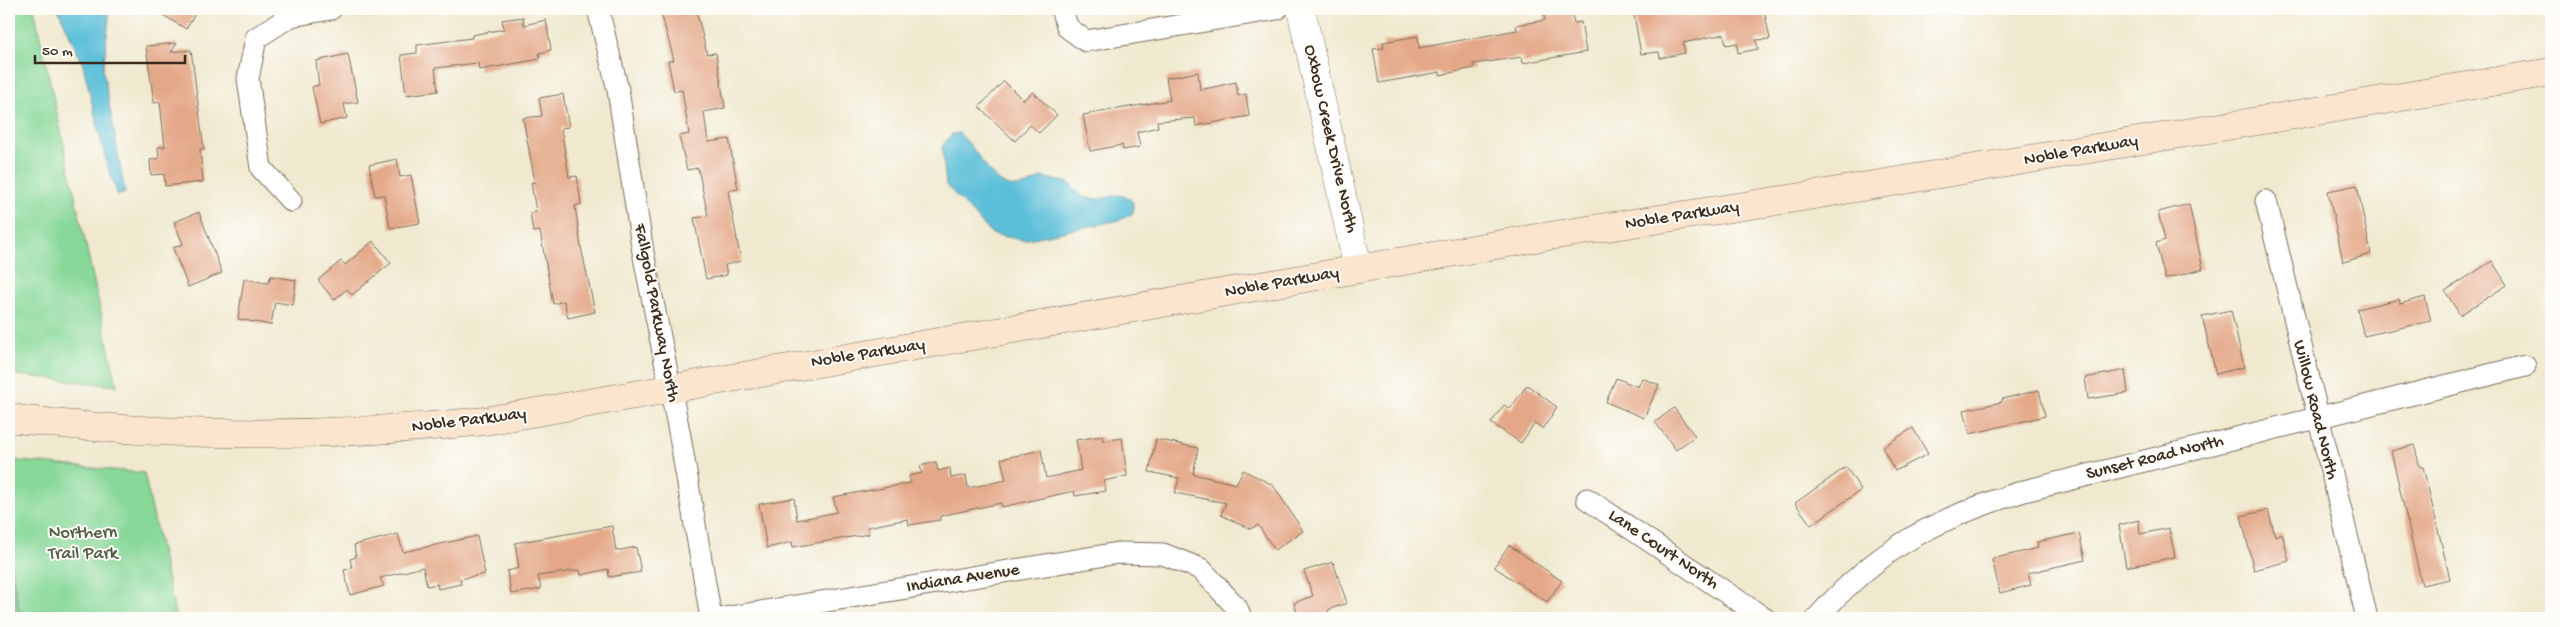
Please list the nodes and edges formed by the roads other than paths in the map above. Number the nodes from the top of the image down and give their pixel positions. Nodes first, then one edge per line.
1 (330, 9) edge
2 (598, 9) edge
3 (1061, 9) edge
4 (1277, 9) edge
5 (1301, 9) edge
6 (2551, 72) edge
7 (291, 201) dead end
8 (2266, 202) dead end
9 (1358, 269) junction
10 (2526, 366) dead end
11 (669, 387) junction
12 (9, 418) edge
13 (2317, 418) junction
14 (1587, 499) dead end
15 (711, 618) edge
16 (724, 618) edge
17 (1241, 618) edge
18 (1764, 618) edge
19 (1817, 618) edge
20 (2367, 618) edge

1 - 7 street
2 - 11 street, Fallgold Parkway North
3 - 4 street
5 - 9 street, Oxbow Creek Drive North
6 - 9 main road, Noble Parkway
8 - 13 street, Willow Road North
9 - 11 main road, Noble Parkway
10 - 13 street, Sunset Road North
11 - 12 main road, Noble Parkway
11 - 15 street, Fallgold Parkway North
13 - 19 street, Sunset Road North
13 - 20 street, Willow Road North
14 - 18 street, Lane Court North
16 - 17 street, Indiana Avenue

